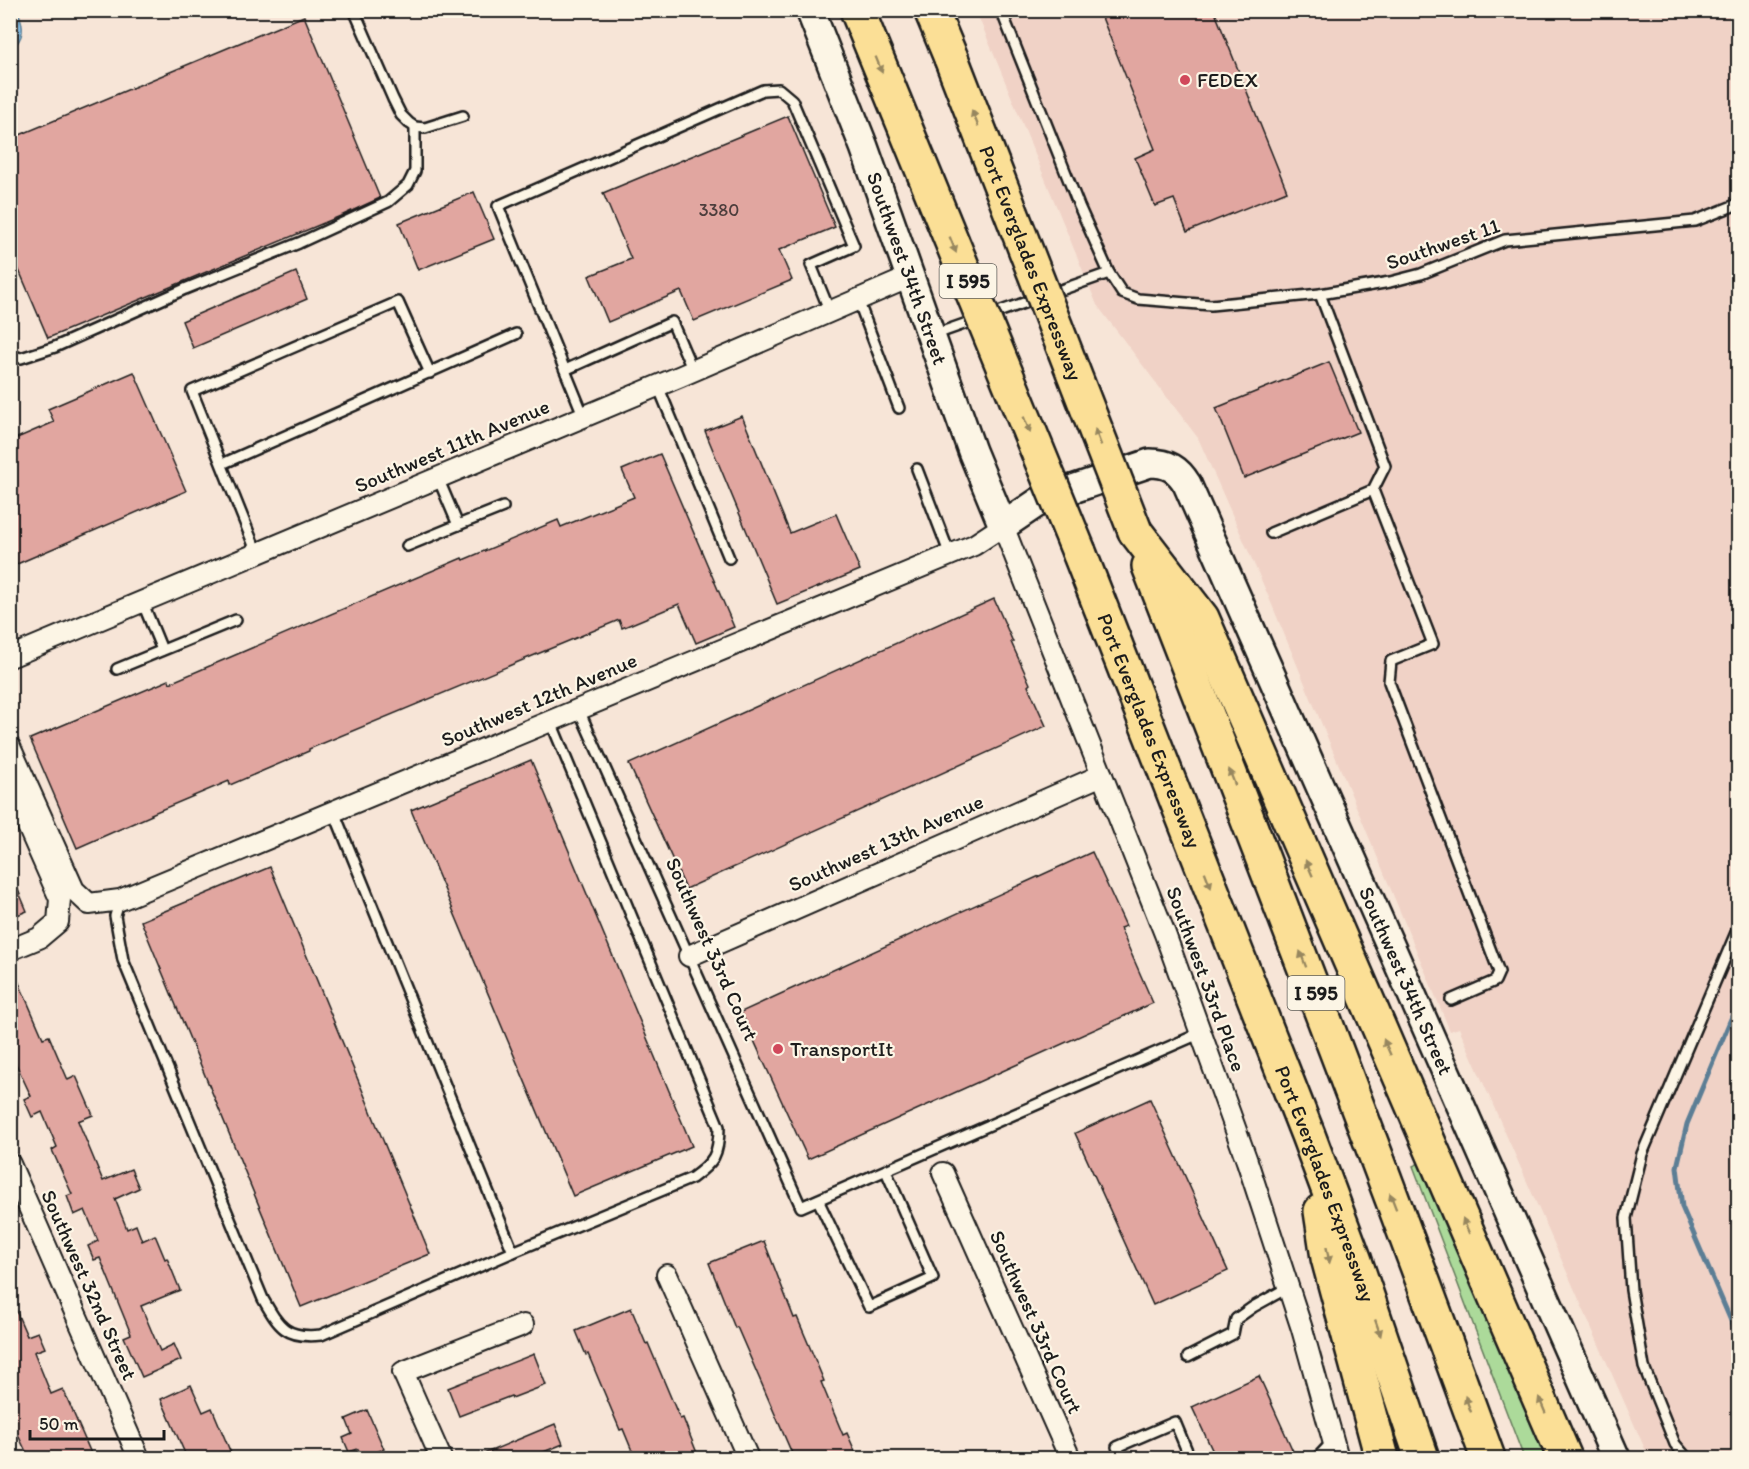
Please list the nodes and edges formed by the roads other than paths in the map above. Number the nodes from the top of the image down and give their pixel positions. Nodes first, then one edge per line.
1 (354, 10) edge
2 (810, 10) edge
3 (857, 10) edge
4 (931, 10) edge
5 (1001, 10) edge
6 (463, 116) dead end
7 (415, 128) junction
8 (1738, 204) edge
9 (1109, 273) junction
10 (910, 277) junction
11 (1320, 294) junction
12 (858, 300) junction
13 (830, 312) junction
14 (516, 334) dead end
15 (930, 336) junction
16 (10, 355) edge
17 (565, 370) junction
18 (693, 371) junction
19 (430, 373) junction
20 (658, 386) junction
21 (898, 408) dead end
22 (584, 417) junction
23 (222, 464) junction
24 (917, 469) dead end
25 (438, 478) junction
26 (1373, 490) junction
27 (503, 507) dead end
28 (458, 525) junction
29 (1003, 526) junction
30 (1135, 531) junction
31 (1271, 533) dead end
32 (407, 546) dead end
33 (257, 553) junction
34 (950, 555) junction
35 (729, 558) dead end
36 (142, 601) junction
37 (236, 620) dead end
38 (162, 650) junction
39 (10, 657) edge
40 (117, 669) dead end
41 (579, 710) junction
42 (551, 722) junction
43 (10, 747) edge
44 (1102, 775) junction
45 (10, 786) edge
46 (334, 812) junction
47 (120, 900) junction
48 (1738, 928) edge
49 (10, 950) edge
50 (689, 956) junction
51 (1451, 1000) dead end
52 (1201, 1033) junction
53 (1308, 1135) junction
54 (10, 1164) edge
55 (886, 1170) junction
56 (943, 1173) dead end
57 (818, 1200) junction
58 (513, 1252) junction
59 (667, 1275) dead end
60 (1289, 1287) junction
61 (523, 1325) dead end
62 (1188, 1357) dead end
63 (1336, 1450) edge
64 (139, 1458) edge
65 (441, 1458) edge
66 (748, 1458) edge
67 (1070, 1458) edge
68 (1122, 1458) edge
69 (1190, 1458) edge
70 (1317, 1458) edge
71 (1382, 1458) edge
72 (1422, 1458) edge
73 (1488, 1458) edge
74 (1565, 1458) edge
75 (1616, 1458) edge
76 (1687, 1458) edge

1 - 7 lane
2 - 10 street, Southwest 34th Street
3 -> 53 highway, Port Everglades Expressway / I 595, bridge
30 -> 4 highway, Port Everglades Expressway / I 595, bridge
5 - 9 lane
6 - 7 lane
7 - 16 lane
8 - 11 lane, Southwest 11
9 - 11 lane, Southwest 11
9 - 15 lane
10 - 12 street, Southwest 11th Avenue
10 - 15 street, Southwest 34th Street
11 - 26 lane
12 - 13 street, Southwest 11th Avenue
12 - 21 lane
13 - 17 lane
13 - 18 street, Southwest 11th Avenue
14 - 19 lane
15 - 29 street, Southwest 34th Street
17 - 18 lane
17 - 22 lane
18 - 20 street, Southwest 11th Avenue
19 - 23 lane
19 - 23 lane
20 - 22 street, Southwest 11th Avenue
20 - 35 lane
22 - 25 street, Southwest 11th Avenue
23 - 33 lane
24 - 34 lane
25 - 28 lane
25 - 33 street, Southwest 11th Avenue
26 - 31 lane
26 - 51 lane
27 - 28 lane
28 - 32 lane
29 - 34 street, Southwest 12th Avenue
29 - 44 street, Southwest 33rd Place
29 - 75 street, Southwest 34th Street
73 -> 30 highway, Port Everglades Expressway / I 595
74 -> 30 highway
33 - 36 street, Southwest 11th Avenue
34 - 41 street, Southwest 12th Avenue
36 - 38 lane
36 - 39 street, Southwest 11th Avenue
37 - 38 lane
38 - 40 lane
41 - 42 street, Southwest 12th Avenue
41 - 50 lane, Southwest 33rd Court
42 - 46 street, Southwest 12th Avenue
42 - 58 lane
43 - 47 street, Southwest 12th Avenue
44 - 50 street, Southwest 13th Avenue
44 - 52 street, Southwest 33rd Place
45 - 49 street
46 - 47 street, Southwest 12th Avenue
46 - 58 lane
47 - 58 lane
48 - 76 lane
50 - 57 lane, Southwest 33rd Court
52 - 55 lane
52 - 60 street, Southwest 33rd Place
53 -> 71 highway
53 -> 72 highway, Port Everglades Expressway / I 595
54 - 64 street, Southwest 32nd Street
55 - 57 lane
55 - 57 lane
56 - 67 street, Southwest 33rd Court
59 - 66 street
60 - 62 lane
60 - 63 street, Southwest 33rd Place
61 - 65 street
63 - 70 lane
68 - 69 lane

